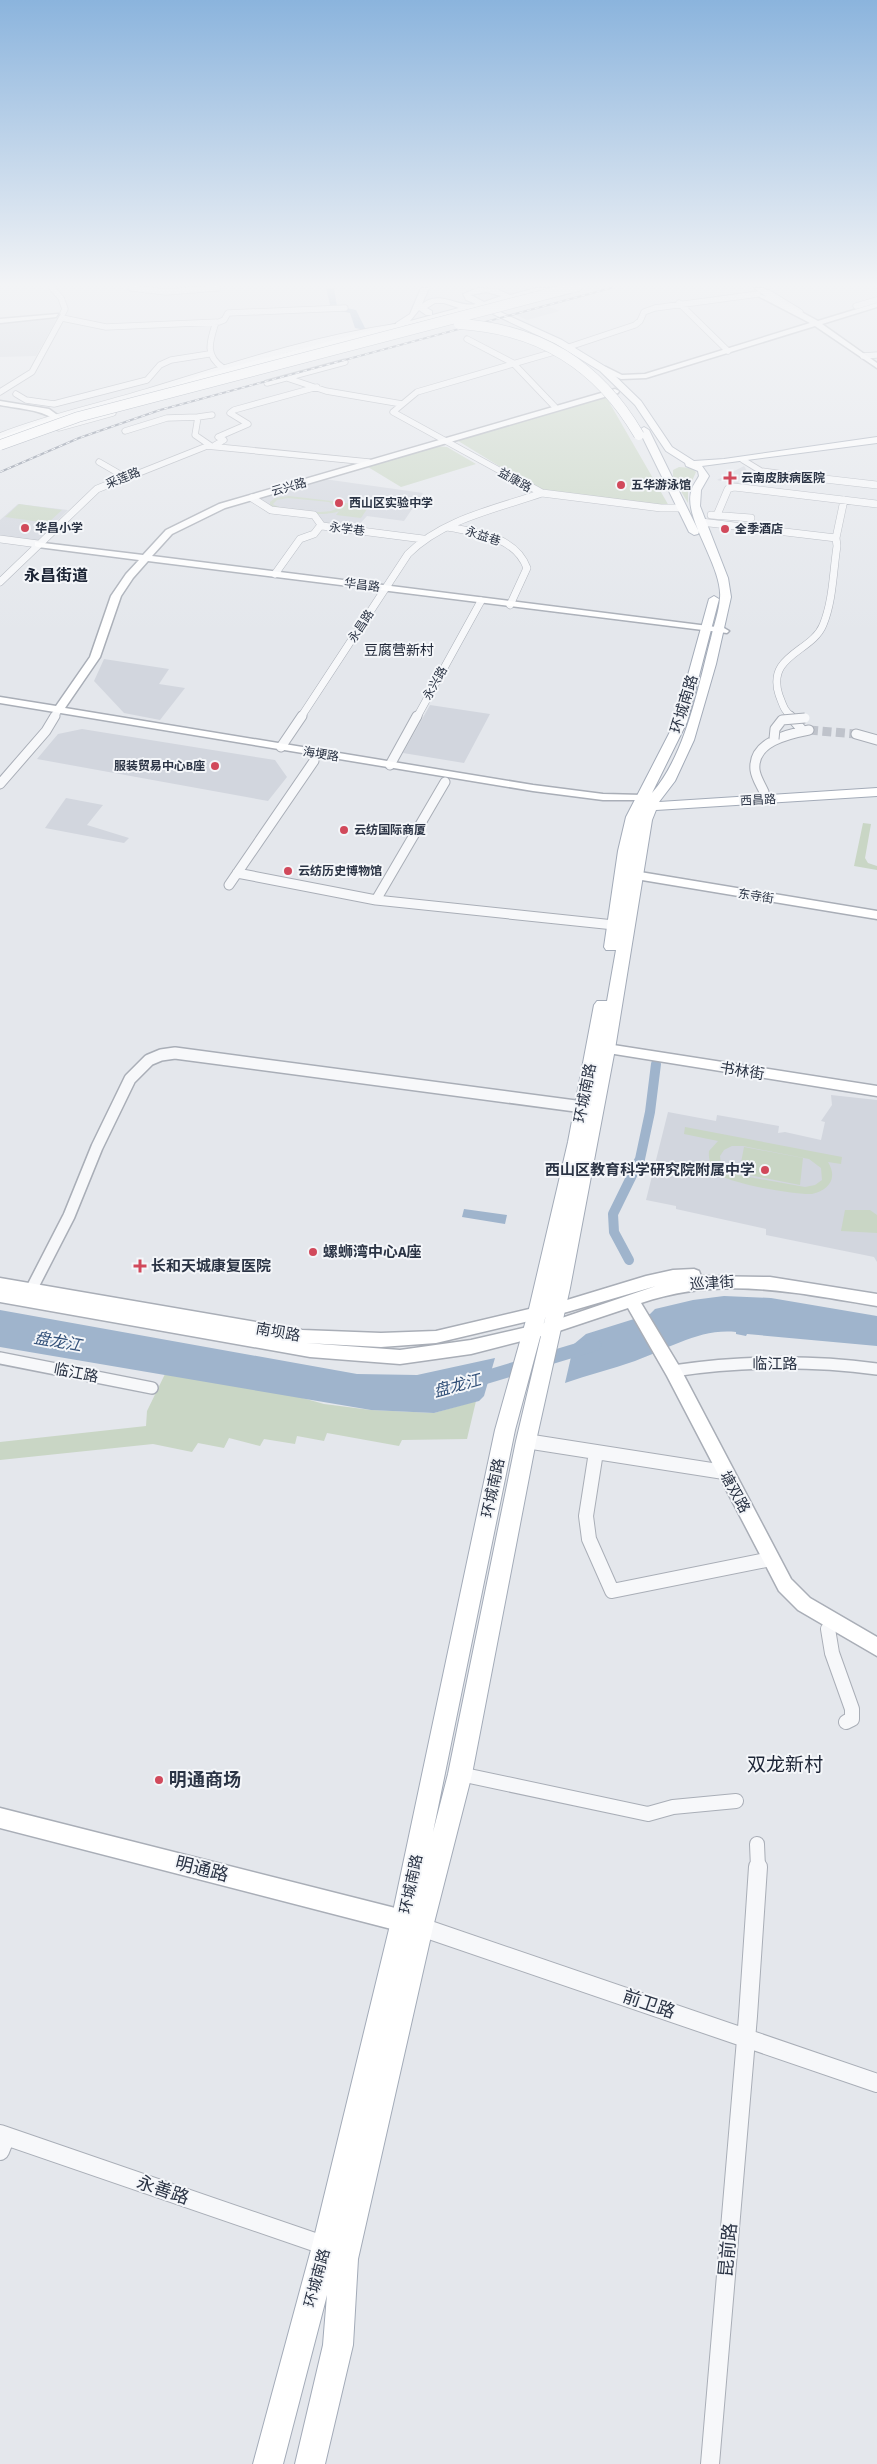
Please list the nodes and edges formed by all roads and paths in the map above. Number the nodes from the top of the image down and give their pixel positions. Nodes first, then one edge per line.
1 (115, 403) edge
2 (117, 403) edge
3 (126, 403) edge
4 (130, 403) edge
5 (132, 403) edge
6 (136, 403) edge
7 (137, 403) edge
8 (259, 403) edge
9 (397, 403) edge
10 (552, 403) edge
11 (571, 403) edge
12 (620, 403) edge
13 (626, 403) edge
14 (642, 403) edge
15 (0, 404) edge
16 (402, 404) joint
17 (556, 407) junction
18 (212, 415) dead end
19 (198, 417) junction
20 (54, 423) junction
21 (125, 431) dead end
22 (641, 433) junction
23 (877, 436) edge
24 (0, 438) edge
25 (444, 440) junction
26 (877, 440) edge
27 (14, 442) joint
28 (663, 443) junction
29 (0, 446) edge
30 (213, 446) junction
31 (774, 450) junction
32 (656, 452) junction
33 (746, 459) junction
34 (99, 462) dead end
35 (369, 462) junction
36 (681, 466) junction
37 (125, 477) junction
38 (700, 483) junction
39 (877, 484) edge
40 (542, 493) junction
41 (252, 498) junction
42 (844, 500) junction
43 (877, 504) edge
44 (682, 508) junction
45 (716, 515) junction
46 (751, 518) dead end
47 (700, 520) junction
48 (321, 525) junction
49 (447, 526) junction
50 (836, 538) junction
51 (0, 539) edge
52 (423, 539) junction
53 (38, 544) junction
54 (146, 557) junction
55 (275, 574) junction
56 (0, 582) edge
57 (386, 588) junction
58 (480, 601) junction
59 (510, 605) junction
60 (705, 629) junction
61 (721, 630) junction
62 (0, 700) edge
63 (0, 707) edge
64 (57, 713) junction
65 (805, 718) tunnel mouth
66 (856, 734) tunnel mouth
67 (774, 739) junction
68 (877, 740) edge
69 (281, 748) junction
70 (314, 760) junction
71 (390, 765) junction
72 (445, 782) junction
73 (0, 784) edge
74 (877, 784) edge
75 (764, 792) junction
76 (877, 792) edge
77 (647, 802) junction
78 (238, 873) junction
79 (634, 876) junction
80 (229, 885) dead end
81 (376, 900) junction
82 (877, 916) edge
83 (614, 925) junction
84 (607, 1049) junction
85 (877, 1091) edge
86 (583, 1107) junction
87 (0, 1284) edge
88 (31, 1290) junction
89 (877, 1292) edge
90 (0, 1296) edge
91 (877, 1300) edge
92 (632, 1301) junction
93 (556, 1308) junction
94 (537, 1313) junction
95 (553, 1327) junction
96 (533, 1331) junction
97 (381, 1340) junction
98 (386, 1356) junction
99 (0, 1358) edge
100 (877, 1370) edge
101 (673, 1371) junction
102 (152, 1388) dead end
103 (526, 1442) junction
104 (596, 1452) junction
105 (724, 1472) junction
106 (771, 1559) junction
107 (833, 1623) junction
108 (877, 1647) edge
109 (846, 1722) dead end
110 (460, 1774) junction
111 (736, 1801) dead end
112 (0, 1818) edge
113 (757, 1844) dead end
114 (412, 1924) junction
115 (745, 2036) junction
116 (877, 2083) edge
117 (2, 2140) edge
118 (326, 2246) junction
119 (268, 2464) edge
120 (310, 2464) edge
121 (710, 2464) edge

1 - 20 street
2 - 24 highway, bridge
3 - 20 main road
4 - 20 main road
5 - 20 street
6 - 20 highway, bridge
7 - 29 highway, bridge
8 - 30 street
9 - 16 street
10 - 17 street
11 - 17 main road, 云兴路
12 - 22 highway, bridge
13 - 22 main road
14 - 28 main road
15 - 20 main road
15 - 20 main road
16 - 25 street, 益康路
17 - 25 main road, 云兴路
18 - 19 street
19 - 21 street
19 - 30 street
20 - 24 main road
20 - 27 highway
20 - 29 main road
22 - 32 main road
23 - 31 main road
25 - 35 main road, 云兴路
25 - 40 street, 益康路
26 - 33 main road
27 - 29 street
28 - 31 main road
28 - 32 main road
28 - 36 main road
30 - 35 street, 采莲路
30 - 37 street, 采莲路
31 - 36 main road
32 - 36 main road
32 - 36 main road
33 - 36 main road
33 - 38 main road
33 - 39 street
34 - 37 street
35 - 41 main road, 云兴路
36 - 38 main road
36 - 44 main road
37 - 53 street, 采莲路
38 - 47 main road
40 - 44 street, 益康路
40 - 49 street, 永昌路
41 - 48 street, 永学巷
41 - 54 main road, 云兴路
42 - 43 street
42 - 45 street
42 - 50 street
44 - 47 main road
45 - 46 street
45 - 47 street
47 - 50 street
47 - 60 main road, 环城南路
47 - 61 main road, 环城南路
48 - 52 street, 永学巷
48 - 55 street
49 - 52 street, 永昌路
49 - 59 street, 永益巷
50 - 67 street
51 - 53 street, 华昌路
52 - 57 street, 永昌路
53 - 54 main road, 华昌路
53 - 56 street, 采莲路
54 - 55 main road, 华昌路
54 - 64 main road, 云兴路
55 - 57 main road, 华昌路
57 - 58 main road, 华昌路
57 - 69 street, 永昌路
58 - 59 main road, 华昌路
58 - 71 street, 永兴路
59 - 60 main road, 华昌路
60 - 61 main road, 华昌路
60 - 77 main road, 环城南路
61 - 77 main road, 环城南路
62 - 64 main road, 海埂路
63 - 64 main road, 海埂路
64 - 69 main road, 海埂路
64 - 70 main road, 海埂路
64 - 73 street
65 - 67 street, bridge
66 - 68 street
67 - 75 street
69 - 71 main road, 海埂路
70 - 72 main road, 海埂路
70 - 78 street
71 - 77 main road, 海埂路
72 - 77 main road, 海埂路
72 - 81 street
74 - 75 main road, 西昌路
75 - 77 main road, 西昌路
76 - 77 main road, 西昌路
77 - 79 main road, 环城南路
77 - 83 main road, 环城南路
78 - 80 street
78 - 81 street
79 - 82 main road, 东寺街
79 - 84 main road, 环城南路
81 - 83 street
83 - 86 main road, 环城南路
84 - 85 main road, 书林街
84 - 93 main road, 环城南路
86 - 88 street
86 - 94 main road, 环城南路
87 - 88 main road, 南坝路
88 - 97 main road, 南坝路
89 - 93 main road, 巡津街
90 - 98 main road, 南坝路
91 - 92 main road, 巡津街
92 - 95 main road, 巡津街
92 - 101 main road, 塘双路
93 - 94 main road, 南坝路
93 - 95 main road, 环城南路
94 - 96 main road, 环城南路
94 - 97 main road, 南坝路
95 - 96 main road, 南坝路
95 - 103 main road, 环城南路
96 - 98 main road, 南坝路
96 - 114 main road, 环城南路
97 - 98 main road
99 - 102 street, 临江路
100 - 101 street, 临江路
101 - 105 main road, 塘双路
103 - 104 street
103 - 110 main road, 环城南路
104 - 105 street
104 - 106 street
105 - 106 main road, 塘双路
106 - 107 main road, 塘双路
107 - 108 main road, 塘双路
107 - 109 street
110 - 111 street
110 - 114 main road, 环城南路
112 - 114 main road, 明通路
113 - 115 street, 昆前路
114 - 115 street, 前卫路
114 - 118 main road, 环城南路
114 - 120 main road, 环城南路
115 - 116 street, 前卫路
115 - 121 street, 昆前路
117 - 118 street, 永善路
118 - 119 main road, 环城南路

